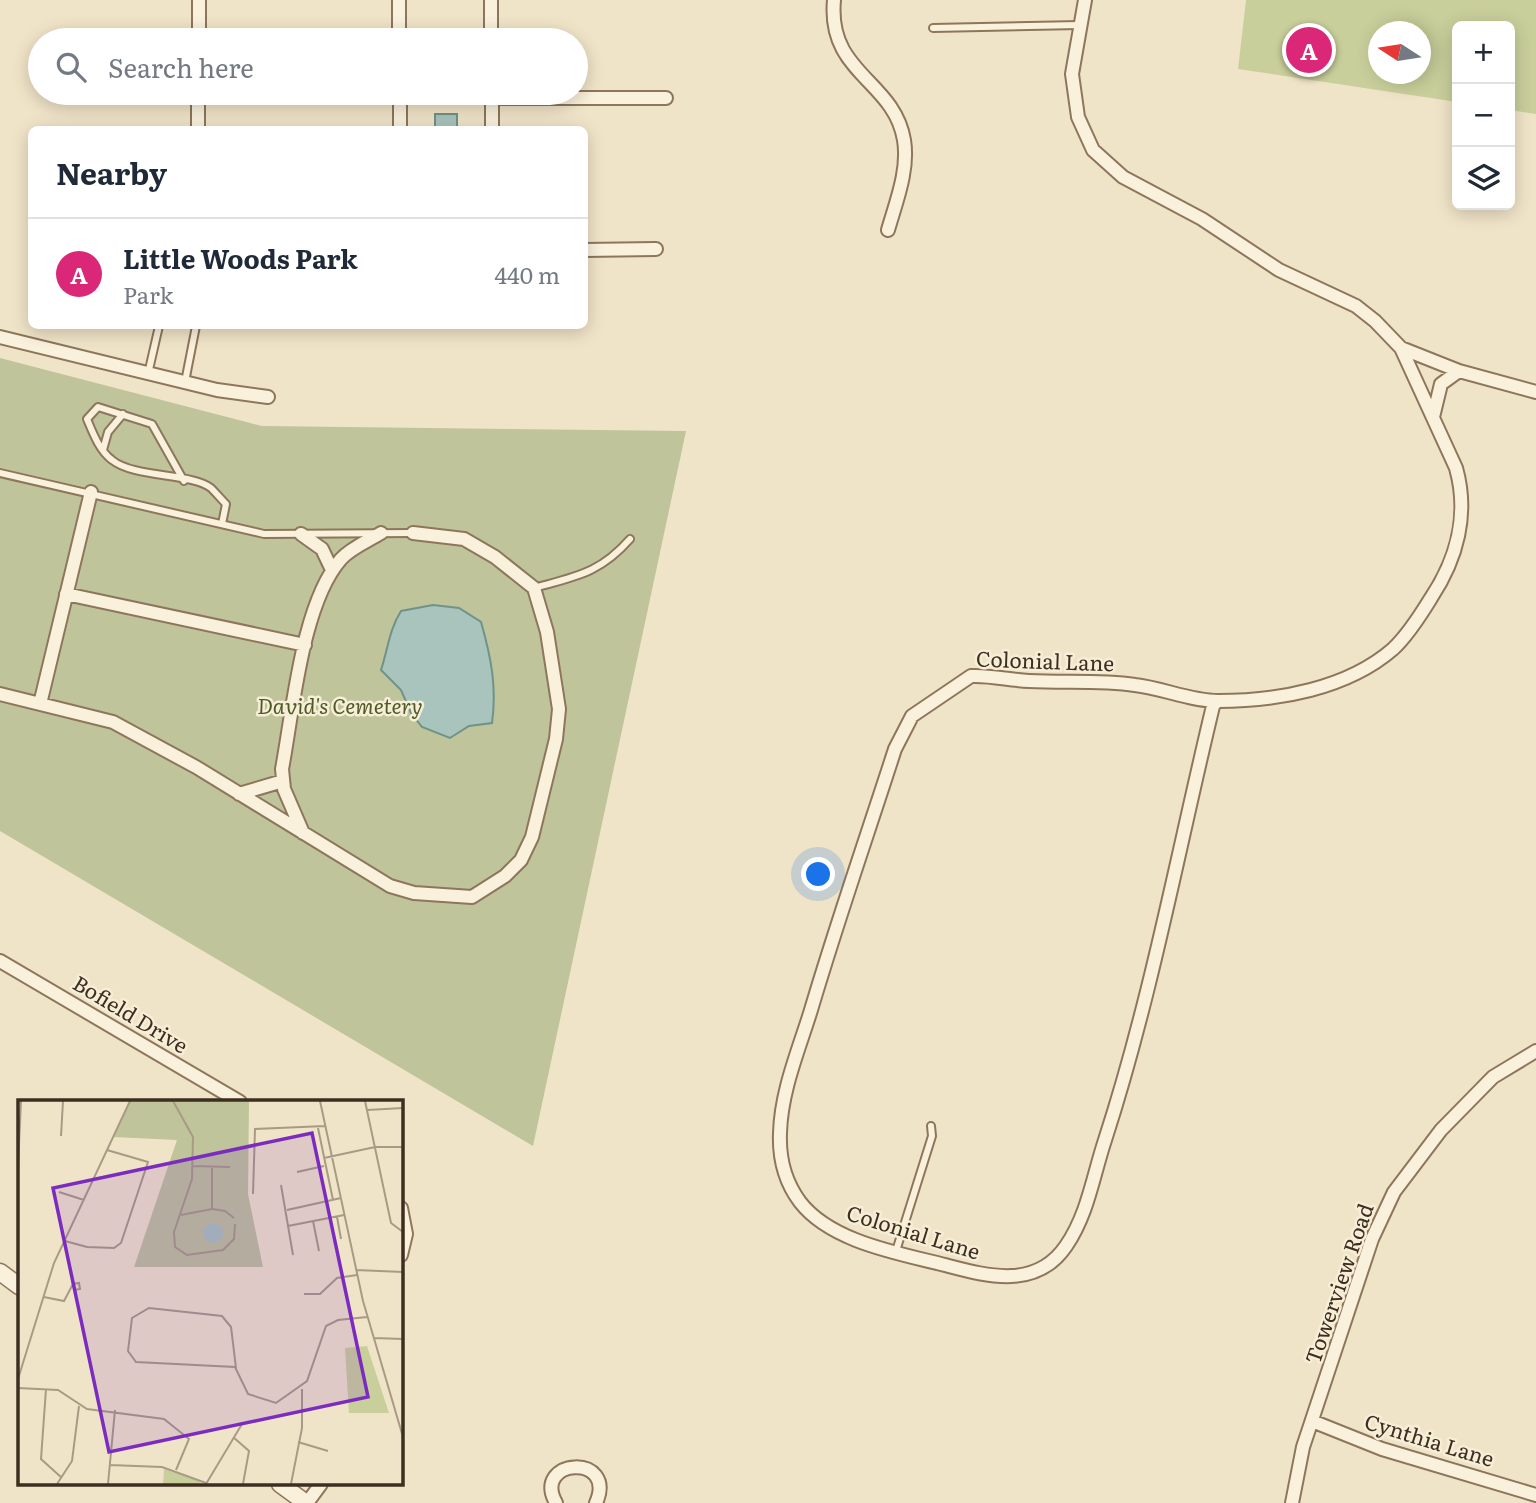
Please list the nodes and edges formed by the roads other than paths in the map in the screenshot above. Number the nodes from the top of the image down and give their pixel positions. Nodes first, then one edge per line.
1 (199, 0) edge
2 (399, 0) edge
3 (491, 0) edge
4 (834, 0) edge
5 (1085, 0) edge
6 (1080, 25) junction
7 (199, 28) edge
8 (399, 28) edge
9 (491, 28) edge
10 (933, 28) dead end
11 (588, 97) edge
12 (666, 98) dead end
13 (198, 105) edge
14 (400, 105) edge
15 (492, 105) edge
16 (198, 126) edge
17 (400, 126) edge
18 (492, 126) edge
19 (888, 230) dead end
20 (656, 249) dead end
21 (588, 250) edge
22 (158, 329) edge
23 (195, 329) edge
24 (0, 337) edge
25 (1401, 348) junction
26 (1459, 371) junction
27 (148, 374) junction
28 (184, 383) junction
29 (1536, 392) edge
30 (268, 397) dead end
31 (123, 414) junction
32 (1433, 417) junction
33 (103, 450) junction
34 (0, 473) edge
35 (184, 481) junction
36 (91, 492) junction
37 (222, 524) junction
38 (381, 533) junction
39 (413, 533) joint
40 (301, 534) junction
41 (630, 539) dead end
42 (332, 570) junction
43 (534, 588) junction
44 (66, 594) junction
45 (305, 645) junction
46 (0, 694) edge
47 (1217, 701) junction
48 (40, 704) junction
49 (283, 781) junction
50 (239, 794) junction
51 (303, 834) junction
52 (0, 961) edge
53 (1536, 1051) edge
54 (237, 1100) edge
55 (931, 1126) dead end
56 (402, 1213) edge
57 (402, 1251) edge
58 (896, 1251) junction
59 (0, 1272) edge
60 (18, 1285) edge
61 (1312, 1421) junction
62 (283, 1486) edge
63 (319, 1486) edge
64 (1536, 1495) edge
65 (306, 1503) edge
66 (556, 1503) edge
67 (596, 1503) edge
68 (1292, 1503) edge

1 - 7 street
2 - 8 street
3 - 9 street
4 - 19 street
5 - 6 street, Colonial Lane
6 - 10 lane
6 - 25 street, Colonial Lane
11 - 12 street
13 - 16 street
14 - 17 street
15 - 18 street
20 - 21 street
22 - 27 lane
23 - 28 lane
24 - 27 street
25 - 26 street
25 - 32 street, Colonial Lane
26 - 29 street
26 - 32 street
27 - 28 street
28 - 30 street
31 - 33 lane
31 - 33 lane
31 - 35 lane
32 - 47 street, Colonial Lane
33 - 35 lane
34 - 36 lane
35 - 37 lane
36 - 37 lane
36 - 44 street
37 - 40 lane
38 - 39 lane
38 - 40 lane
38 - 42 street
39 - 43 street
40 - 42 street
41 - 43 lane
42 - 45 street
43 - 51 street
44 - 45 street
44 - 48 street
45 - 49 street
46 - 48 street
47 - 58 street, Colonial Lane
47 - 58 street, Colonial Lane
48 - 50 street
49 - 50 street
49 - 51 street
50 - 51 street
52 - 54 street, Bofield Drive
53 - 61 street, Towerview Road
55 - 58 lane
56 - 57 street
59 - 60 street
61 - 64 street, Cynthia Lane
61 - 68 street, Towerview Road
62 - 65 street
63 - 65 street
66 - 67 street

